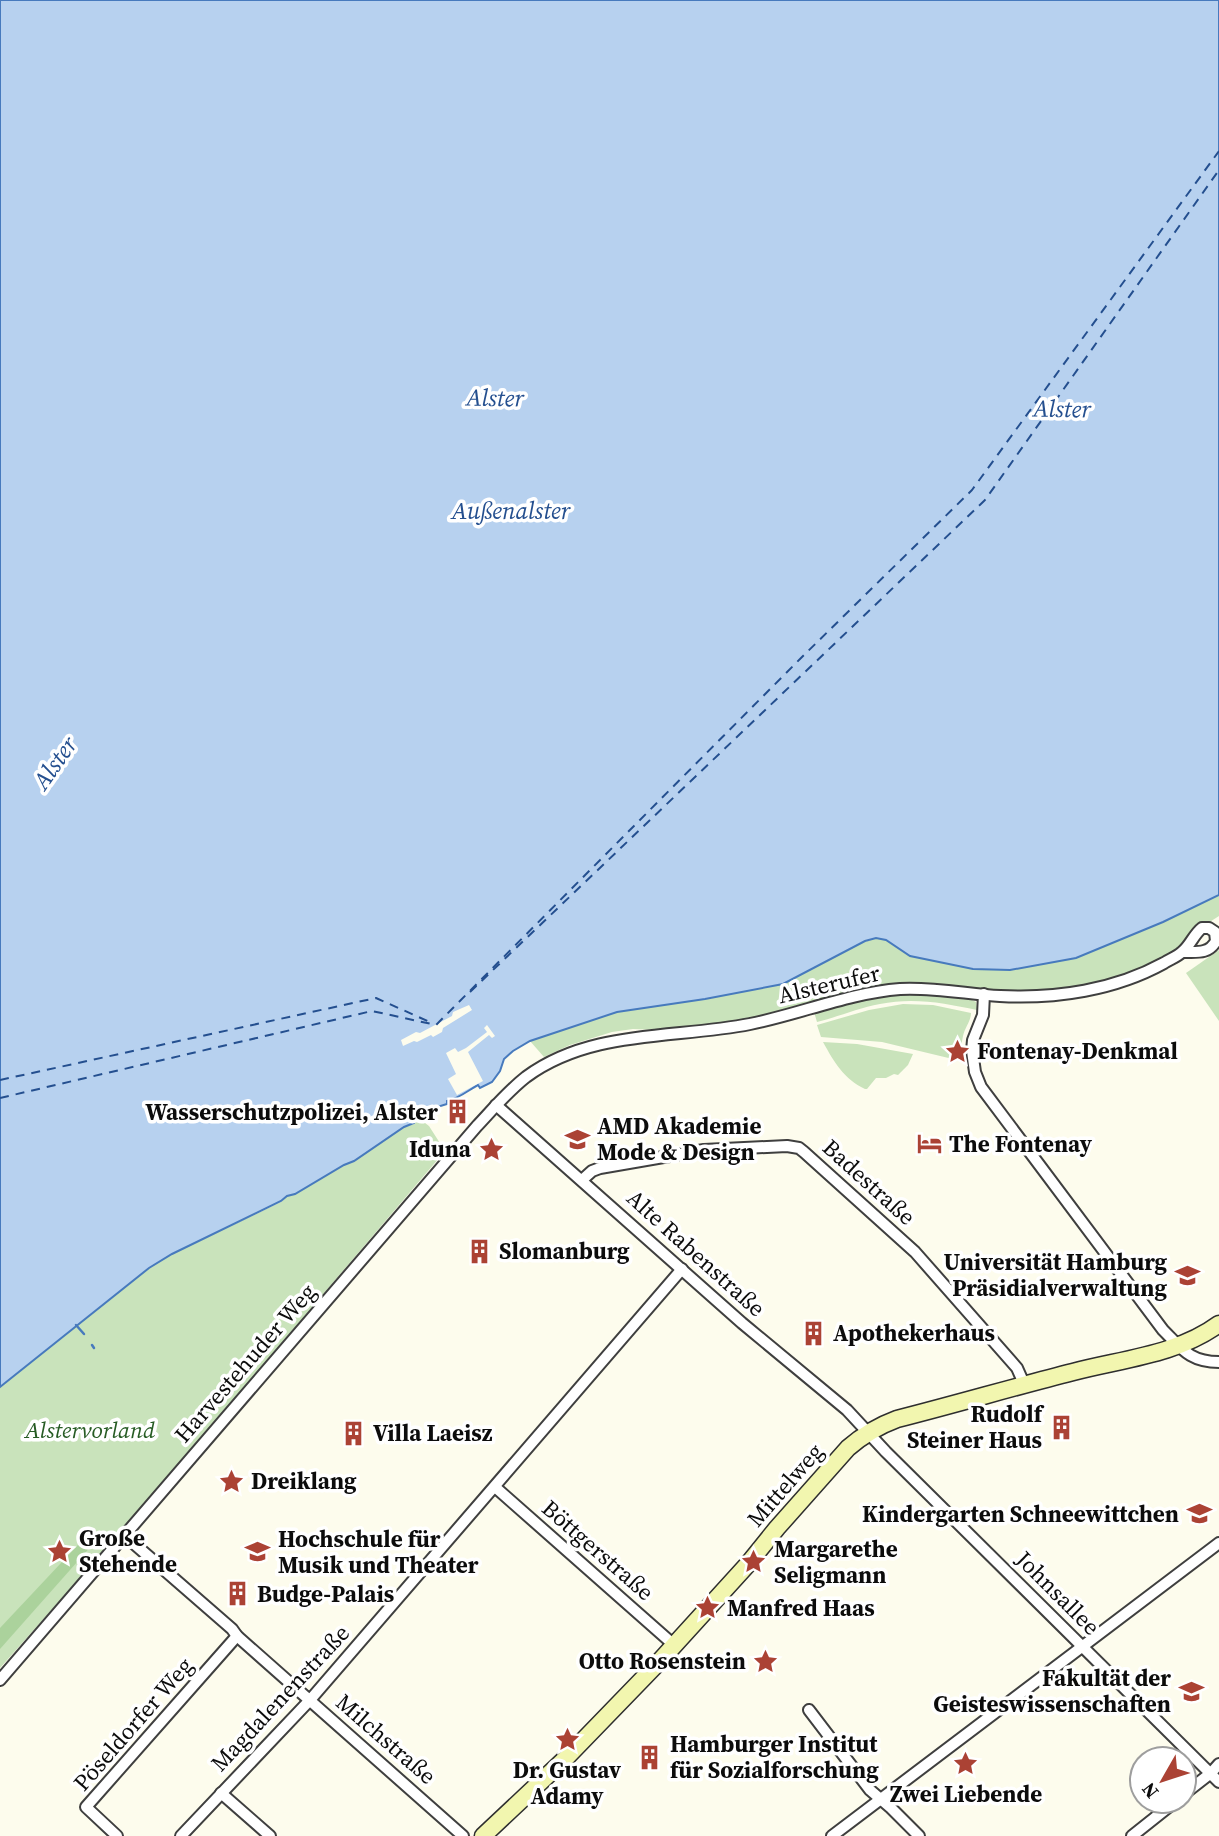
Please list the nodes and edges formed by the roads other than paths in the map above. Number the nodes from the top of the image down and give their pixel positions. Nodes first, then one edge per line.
1 (1184, 951) dead end
2 (984, 994) junction
3 (496, 1105) junction
4 (582, 1180) junction
5 (682, 1269) junction
6 (1219, 1324) edge
7 (1178, 1345) junction
8 (1219, 1362) edge
9 (1025, 1386) junction
10 (869, 1432) junction
11 (495, 1487) junction
12 (124, 1535) junction
13 (1219, 1543) edge
14 (237, 1636) junction
15 (674, 1645) junction
16 (1082, 1646) junction
17 (0, 1680) edge
18 (310, 1700) junction
19 (809, 1710) dead end
20 (1219, 1764) edge
21 (1215, 1777) edge
22 (1198, 1786) edge
23 (221, 1793) junction
24 (881, 1799) junction
25 (1158, 1815) edge
26 (117, 1836) edge
27 (181, 1836) edge
28 (270, 1836) edge
29 (463, 1836) edge
30 (483, 1836) edge
31 (832, 1836) edge
32 (919, 1836) edge
33 (1132, 1836) edge

1 - 2 street, Alsterufer
2 - 3 street, Alsterufer
2 - 7 street
3 - 4 street, Alte Rabenstraße
3 - 12 street, Harvestehuder Weg
4 - 5 street, Alte Rabenstraße
4 - 9 street, Badestraße
5 - 10 street, Alte Rabenstraße
5 - 11 street, Magdalenenstraße
6 - 7 street, Mittelweg
7 - 8 street
7 - 9 street, Mittelweg
9 - 10 street, Mittelweg
10 - 15 street, Mittelweg
10 - 16 street, Johnsallee
11 - 15 street, Böttgerstraße
11 - 18 street, Magdalenenstraße
12 - 14 street, Milchstraße
12 - 17 street, Harvestehuder Weg
13 - 16 street
14 - 18 street, Milchstraße
14 - 26 street, Pöseldorfer Weg
15 - 30 street, Mittelweg
16 - 21 street, Johnsallee
16 - 24 street
18 - 23 street, Magdalenenstraße
18 - 29 street, Milchstraße
19 - 24 street
20 - 21 street
21 - 22 street
23 - 27 street, Magdalenenstraße
23 - 28 street
24 - 31 street
24 - 32 street
25 - 33 street

